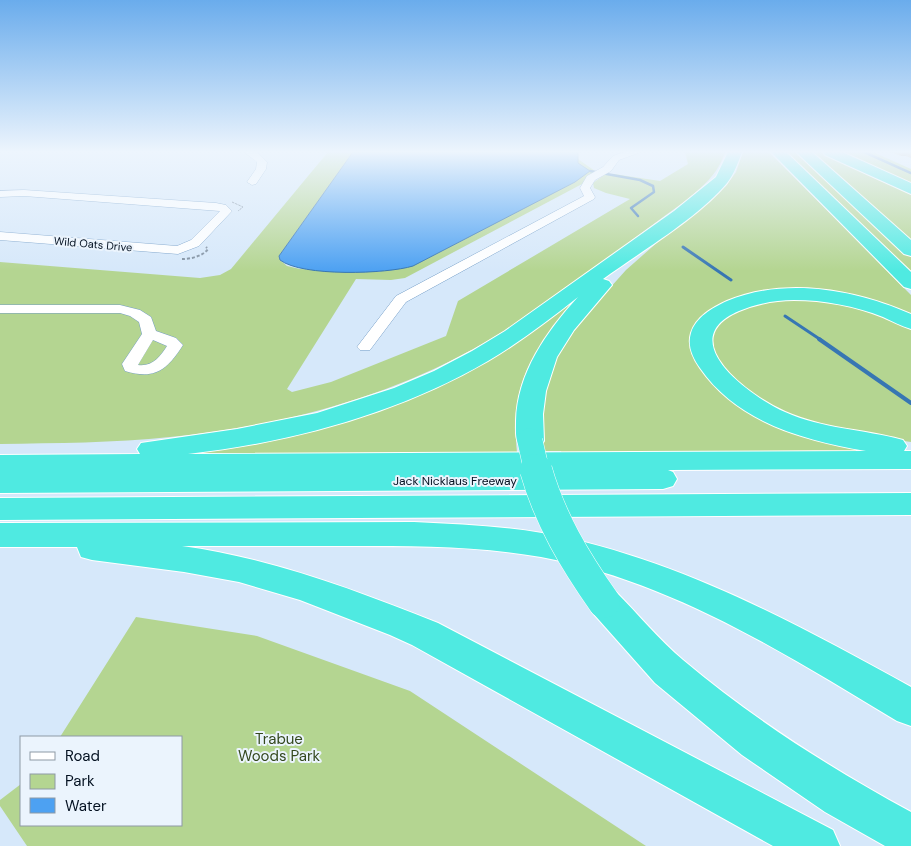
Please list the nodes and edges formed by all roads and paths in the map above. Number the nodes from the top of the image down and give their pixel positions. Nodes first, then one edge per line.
1 (587, 191) edge
2 (707, 191) edge
3 (818, 191) edge
4 (847, 191) edge
5 (0, 194) edge
6 (663, 228) junction
7 (0, 236) edge
8 (205, 242) dead end
9 (911, 250) edge
10 (177, 260) dead end
11 (911, 283) edge
12 (0, 309) edge
13 (911, 322) edge
14 (149, 334) dead end
15 (365, 347) dead end
16 (911, 448) edge
17 (0, 453) edge
18 (911, 460) edge
19 (0, 464) edge
20 (911, 478) edge
21 (0, 484) edge
22 (911, 504) edge
23 (0, 510) edge
24 (0, 535) edge
25 (911, 708) edge
26 (911, 836) edge
27 (817, 846) edge

1 - 15 street
2 - 6 highway
3 - 11 highway
4 - 9 highway
5 - 7 street, Wild Oats Drive
6 - 17 highway
6 - 26 highway, bridge
8 - 10 path
12 - 14 street
13 - 16 highway
18 - 19 highway
20 - 21 highway, Jack Nicklaus Freeway
22 - 23 highway, Jack Nicklaus Freeway
24 - 25 highway
24 - 27 highway

